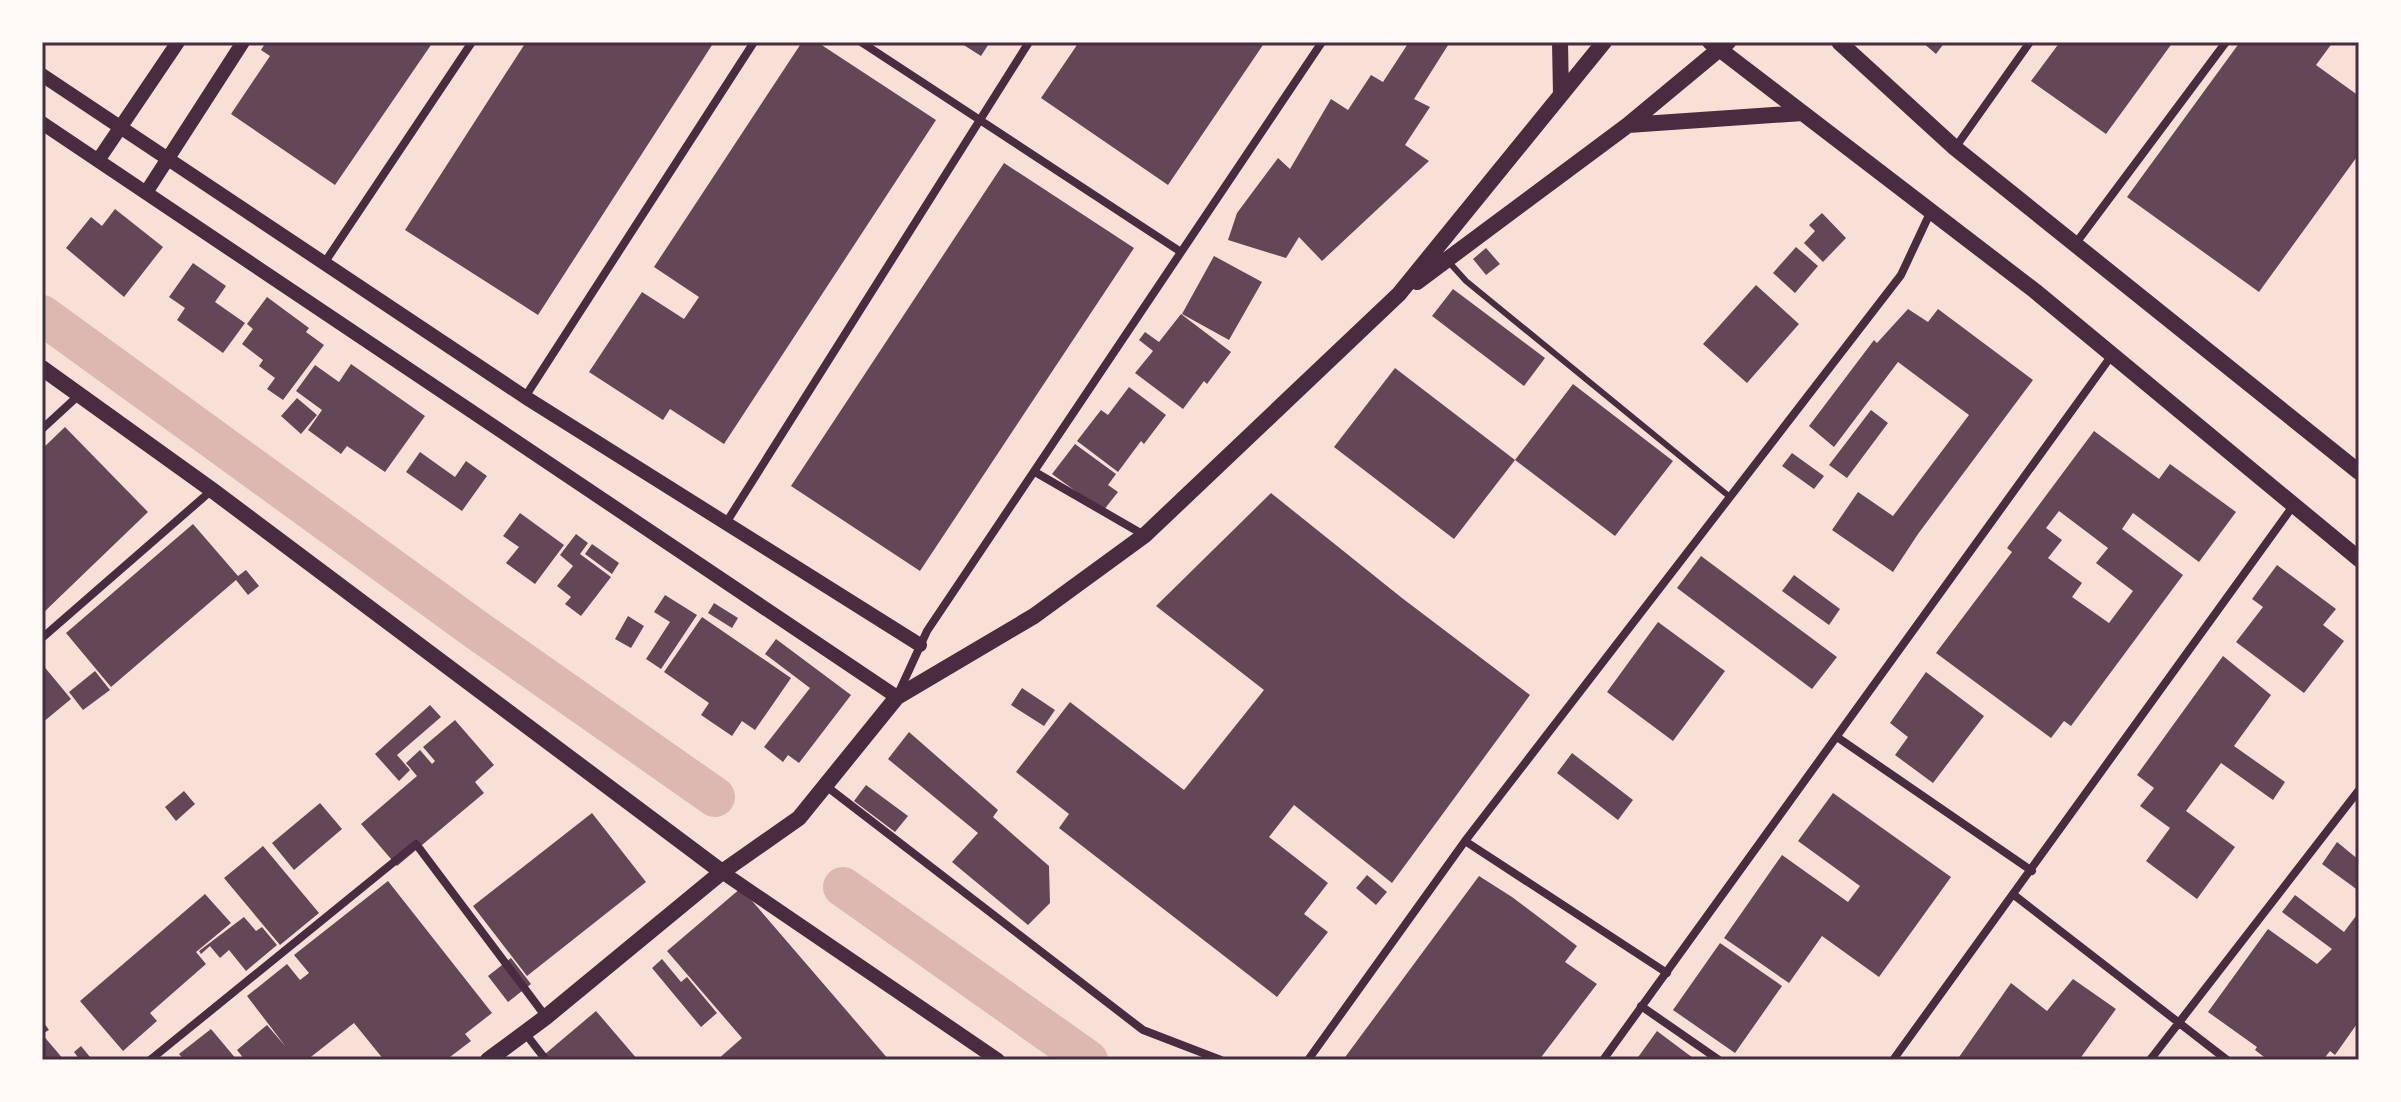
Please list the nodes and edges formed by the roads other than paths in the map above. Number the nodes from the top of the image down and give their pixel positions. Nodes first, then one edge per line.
1 (178, 42) edge
2 (243, 42) edge
3 (472, 42) edge
4 (754, 42) edge
5 (861, 42) edge
6 (1029, 42) edge
7 (1322, 42) edge
8 (1560, 42) edge
9 (1604, 42) edge
10 (1839, 42) edge
11 (2030, 42) edge
12 (2226, 42) edge
13 (1720, 45) edge
14 (1853, 49) edge
15 (42, 75) edge
16 (1561, 95) junction
17 (1803, 113) junction
18 (980, 120) junction
19 (42, 123) edge
20 (1628, 125) junction
21 (122, 127) junction
22 (1955, 148) junction
23 (169, 158) junction
24 (99, 159) junction
25 (147, 191) junction
26 (1931, 211) junction
27 (2076, 243) junction
28 (1181, 252) junction
29 (1447, 260) junction
30 (325, 262) junction
31 (1399, 294) junction
32 (2112, 355) junction
33 (42, 368) edge
34 (79, 395) junction
35 (525, 397) junction
36 (42, 429) edge
37 (1035, 472) junction
38 (2359, 472) edge
39 (212, 490) junction
40 (1730, 497) junction
41 (2293, 506) junction
42 (726, 523) junction
43 (1145, 535) junction
44 (2359, 559) edge
45 (42, 638) edge
46 (920, 645) junction
47 (897, 697) junction
48 (1837, 737) junction
49 (826, 786) junction
50 (2359, 790) edge
51 (1465, 841) junction
52 (2032, 871) junction
53 (722, 872) junction
54 (2014, 895) junction
55 (1667, 973) junction
56 (1641, 1006) junction
57 (546, 1017) junction
58 (2179, 1022) junction
59 (525, 1033) junction
60 (150, 1060) edge
61 (488, 1060) edge
62 (546, 1060) edge
63 (998, 1060) edge
64 (1221, 1060) edge
65 (1308, 1060) edge
66 (1603, 1060) edge
67 (1719, 1060) edge
68 (1893, 1060) edge
69 (2150, 1060) edge
70 (2227, 1060) edge

1 - 21 street
2 - 23 street
3 - 30 street
4 - 35 street
5 - 18 street
6 - 18 street
7 - 28 street
8 - 16 main road
9 - 16 main road
10 - 14 main road
11 - 22 street
12 - 27 street
13 - 17 main road
13 - 20 main road
14 - 22 main road
15 - 21 street
16 - 31 main road
17 - 20 main road
17 - 26 main road
18 - 28 street
18 - 42 street
19 - 24 street
20 - 29 main road
21 - 23 street
21 - 24 street
22 - 27 main road
23 - 25 street
23 - 30 street
24 - 25 street
25 - 47 street
26 - 32 main road
26 - 40 street
27 - 38 main road
28 - 37 street
29 - 31 main road
29 - 40 lane
30 - 35 street
31 - 43 main road
32 - 41 main road
32 - 48 street
33 - 34 main road
34 - 36 street
34 - 39 main road
35 - 42 street
37 - 43 street
37 - 46 street
39 - 45 street
39 - 53 main road
40 - 51 street
41 - 44 main road
41 - 52 street
42 - 46 street
43 - 47 main road
46 - 47 street
47 - 49 main road
48 - 52 street
48 - 55 street
49 - 53 main road
49 - 64 street
50 - 58 street
51 - 55 street
51 - 65 street
52 - 54 street
53 - 57 main road
53 - 63 street
54 - 58 street
54 - 68 street
55 - 56 street
56 - 66 street
56 - 67 street
57 - 59 main road
57 - 60 street
58 - 69 street
58 - 70 street
59 - 61 main road
59 - 62 street

